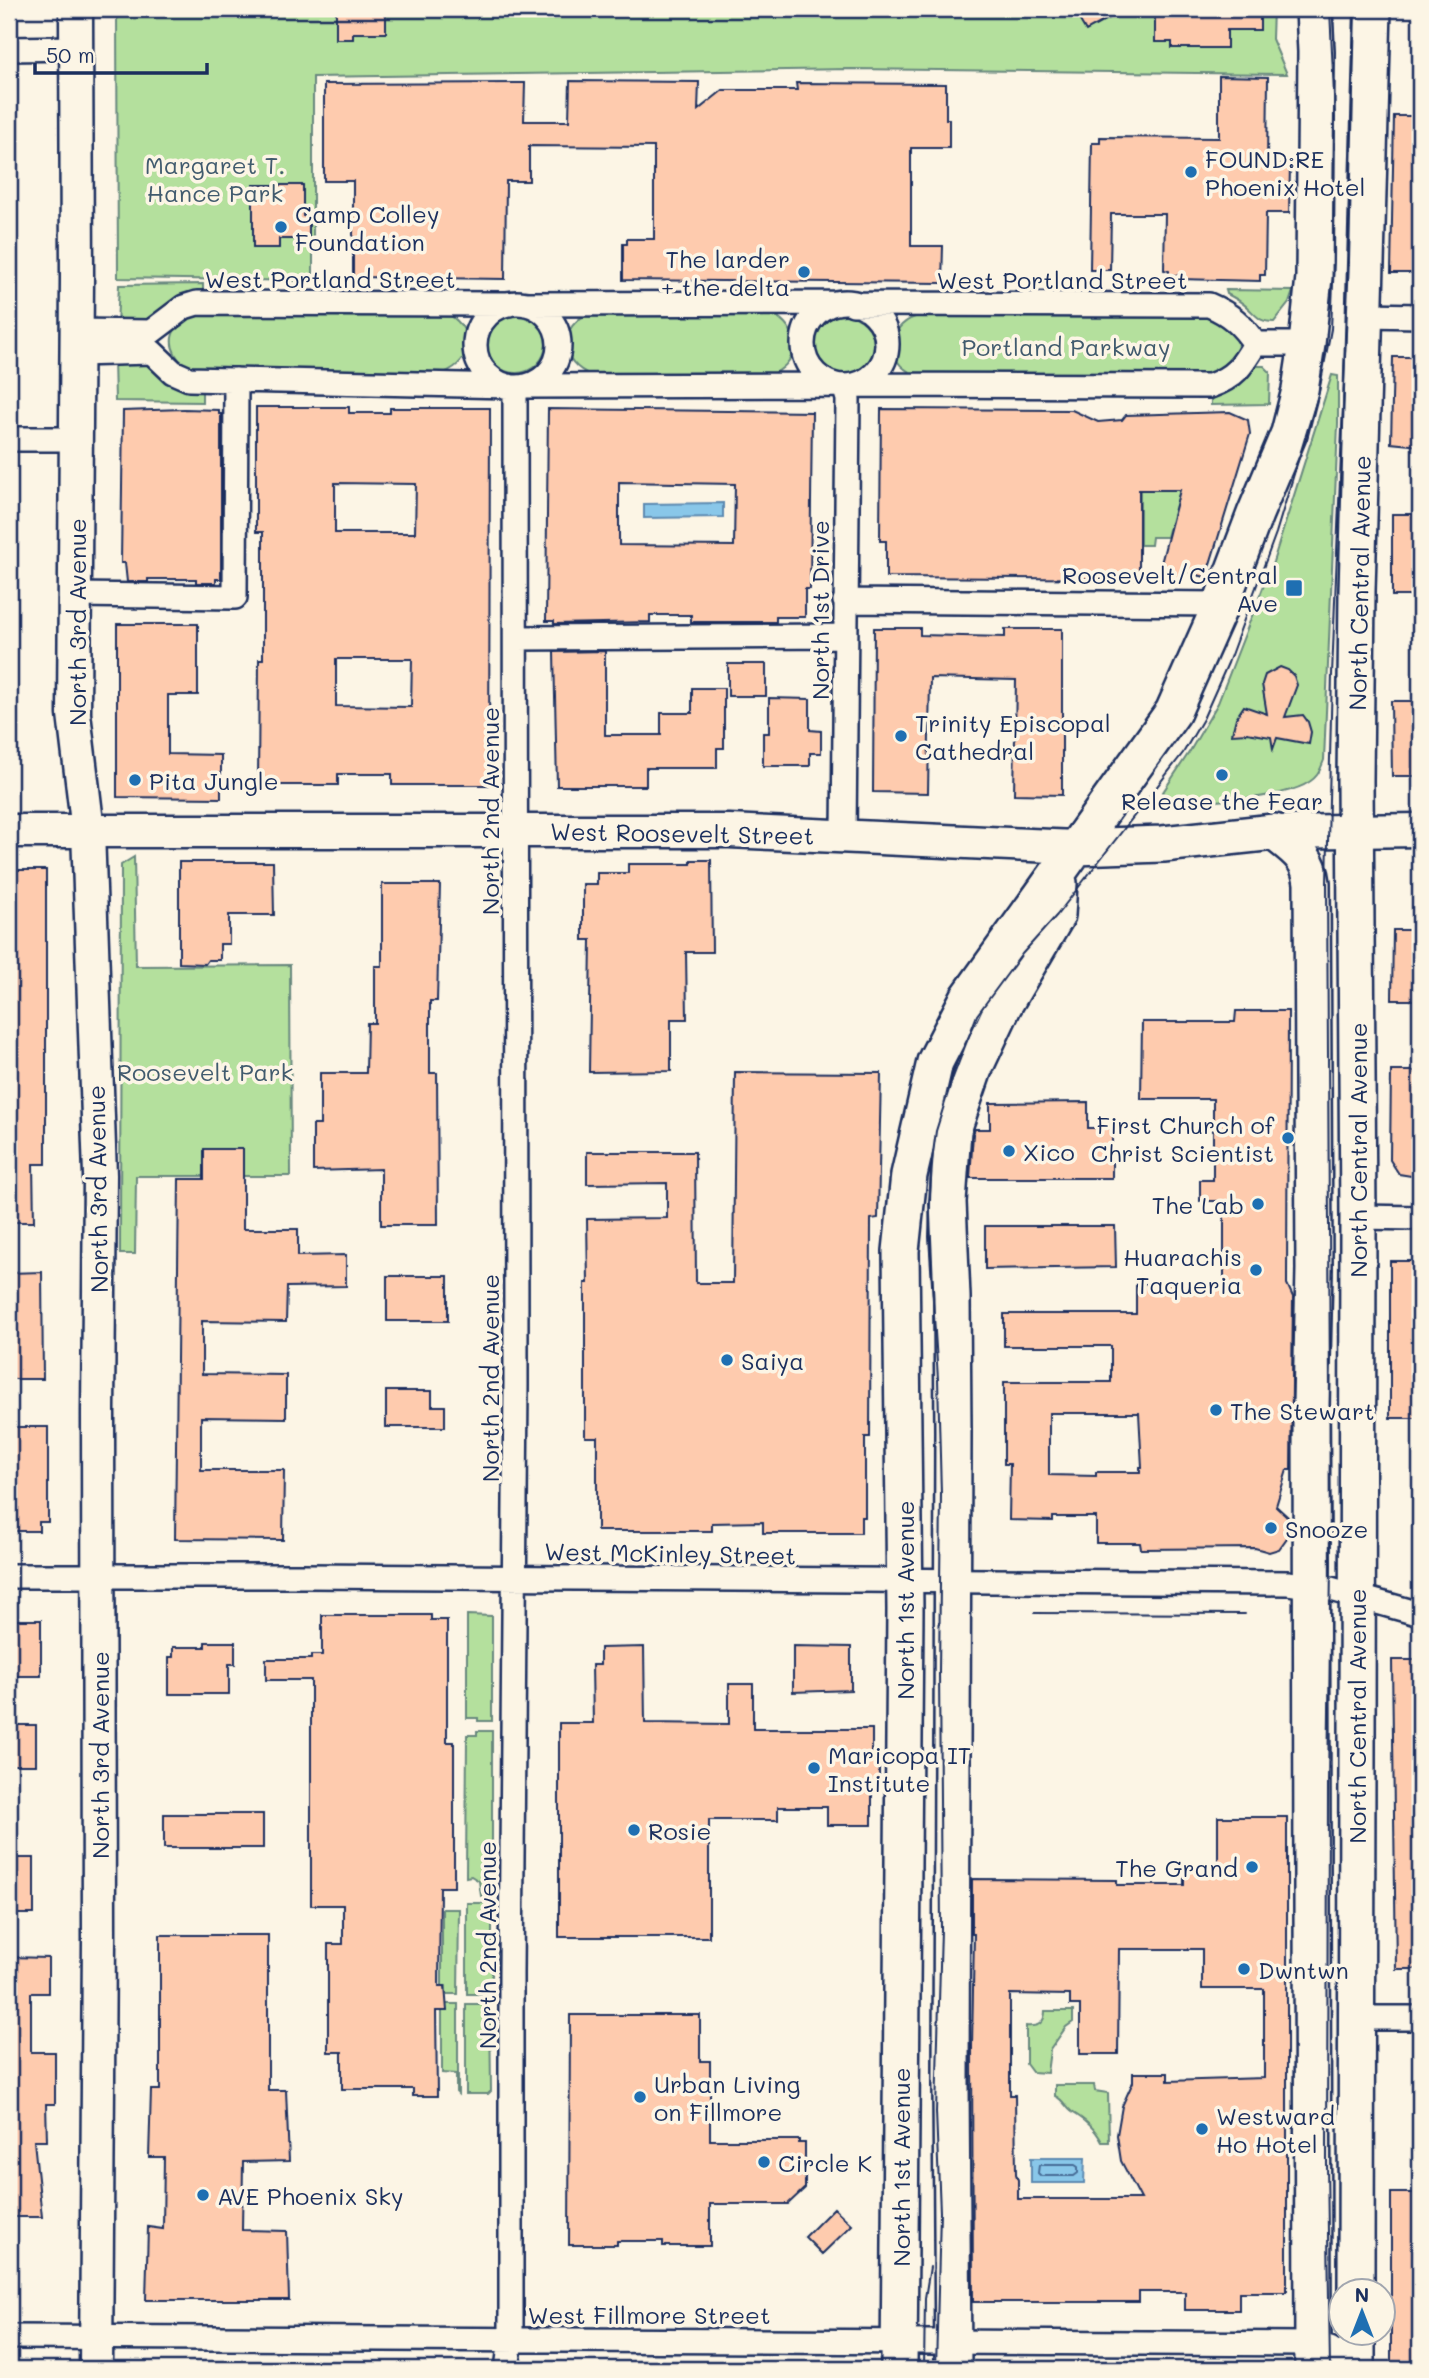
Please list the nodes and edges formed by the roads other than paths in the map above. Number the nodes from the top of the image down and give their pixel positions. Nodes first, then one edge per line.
1 (76, 9) edge
2 (1314, 9) edge
3 (1373, 9) edge
4 (77, 48) junction
5 (9, 49) edge
6 (845, 303) junction
7 (517, 304) junction
8 (1365, 315) junction
9 (1420, 316) edge
10 (76, 342) junction
11 (151, 342) junction
12 (1255, 344) junction
13 (1307, 344) junction
14 (236, 380) junction
15 (516, 386) junction
16 (844, 386) junction
17 (9, 439) edge
18 (76, 439) junction
19 (75, 595) junction
20 (845, 601) junction
21 (1221, 604) junction
22 (845, 636) junction
23 (516, 638) junction
24 (1355, 830) junction
25 (1420, 830) edge
26 (9, 831) edge
27 (88, 831) junction
28 (516, 831) junction
29 (1275, 832) junction
30 (844, 836) junction
31 (1067, 859) junction
32 (1356, 1138) junction
33 (1358, 1217) junction
34 (1420, 1218) edge
35 (1311, 1405) junction
36 (9, 1576) edge
37 (99, 1576) junction
38 (516, 1578) junction
39 (905, 1582) junction
40 (953, 1582) junction
41 (1333, 1590) junction
42 (1420, 1614) edge
43 (1357, 2018) junction
44 (1420, 2018) edge
45 (1356, 2276) edge
46 (9, 2337) edge
47 (96, 2337) junction
48 (511, 2339) junction
49 (899, 2355) edge
50 (953, 2355) edge
51 (1331, 2357) edge
52 (96, 2369) edge
53 (507, 2369) edge

1 - 4 street, North 3rd Avenue
2 - 13 main road
3 - 8 main road, North Central Avenue
4 - 5 street
4 - 10 street, North 3rd Avenue
6 - 7 street, West Portland Street
6 - 12 street, West Portland Street
6 - 16 street
6 - 16 street
7 - 11 street, West Portland Street
7 - 15 street
7 - 15 street
8 - 9 street
8 - 24 main road, North Central Avenue
10 - 11 street
10 - 18 street, North 3rd Avenue
11 - 14 street
12 - 13 street
12 - 16 street
13 - 21 main road
14 - 15 street
14 - 19 street
15 - 16 street
15 - 23 street, North 2nd Avenue
16 - 20 street, North 1st Drive
17 - 18 street
18 - 19 street, North 3rd Avenue
19 - 27 street, North 3rd Avenue
20 - 21 street
20 - 22 street, North 1st Drive
21 - 31 main road
22 - 23 street
22 - 30 street, North 1st Drive
23 - 28 street, North 2nd Avenue
24 - 25 street, West Roosevelt Street
24 - 29 street, West Roosevelt Street
24 - 32 main road, North Central Avenue
26 - 27 street, West Roosevelt Street
27 - 28 street, West Roosevelt Street
27 - 37 street, North 3rd Avenue
28 - 30 street, West Roosevelt Street
28 - 38 street, North 2nd Avenue
29 - 31 main road, West Roosevelt Street
29 - 35 main road, North Central Avenue
30 - 31 street, West Roosevelt Street
31 - 39 main road, North 1st Avenue
31 - 40 main road, North 1st Avenue
32 - 33 main road, North Central Avenue
32 - 35 main road
33 - 34 street
33 - 41 main road, North Central Avenue
35 - 41 main road, North Central Avenue
36 - 37 street, West McKinley Street
37 - 38 street, West McKinley Street
37 - 47 street, North 3rd Avenue
38 - 39 street, West McKinley Street
38 - 48 street, North 2nd Avenue
39 - 40 street, West McKinley Street
39 - 49 main road, North 1st Avenue
40 - 41 street, West McKinley Street
40 - 50 main road, North 1st Avenue
41 - 42 street, West McKinley Street
41 - 43 main road, North Central Avenue
41 - 51 main road, North Central Avenue
43 - 44 street
43 - 45 main road, North Central Avenue
46 - 47 street, West Fillmore Street
47 - 48 street, West Fillmore Street
47 - 52 street, North 3rd Avenue
48 - 49 street, West Fillmore Street
48 - 53 street, North 2nd Avenue
49 - 50 street, West Fillmore Street
50 - 51 street, West Fillmore Street

